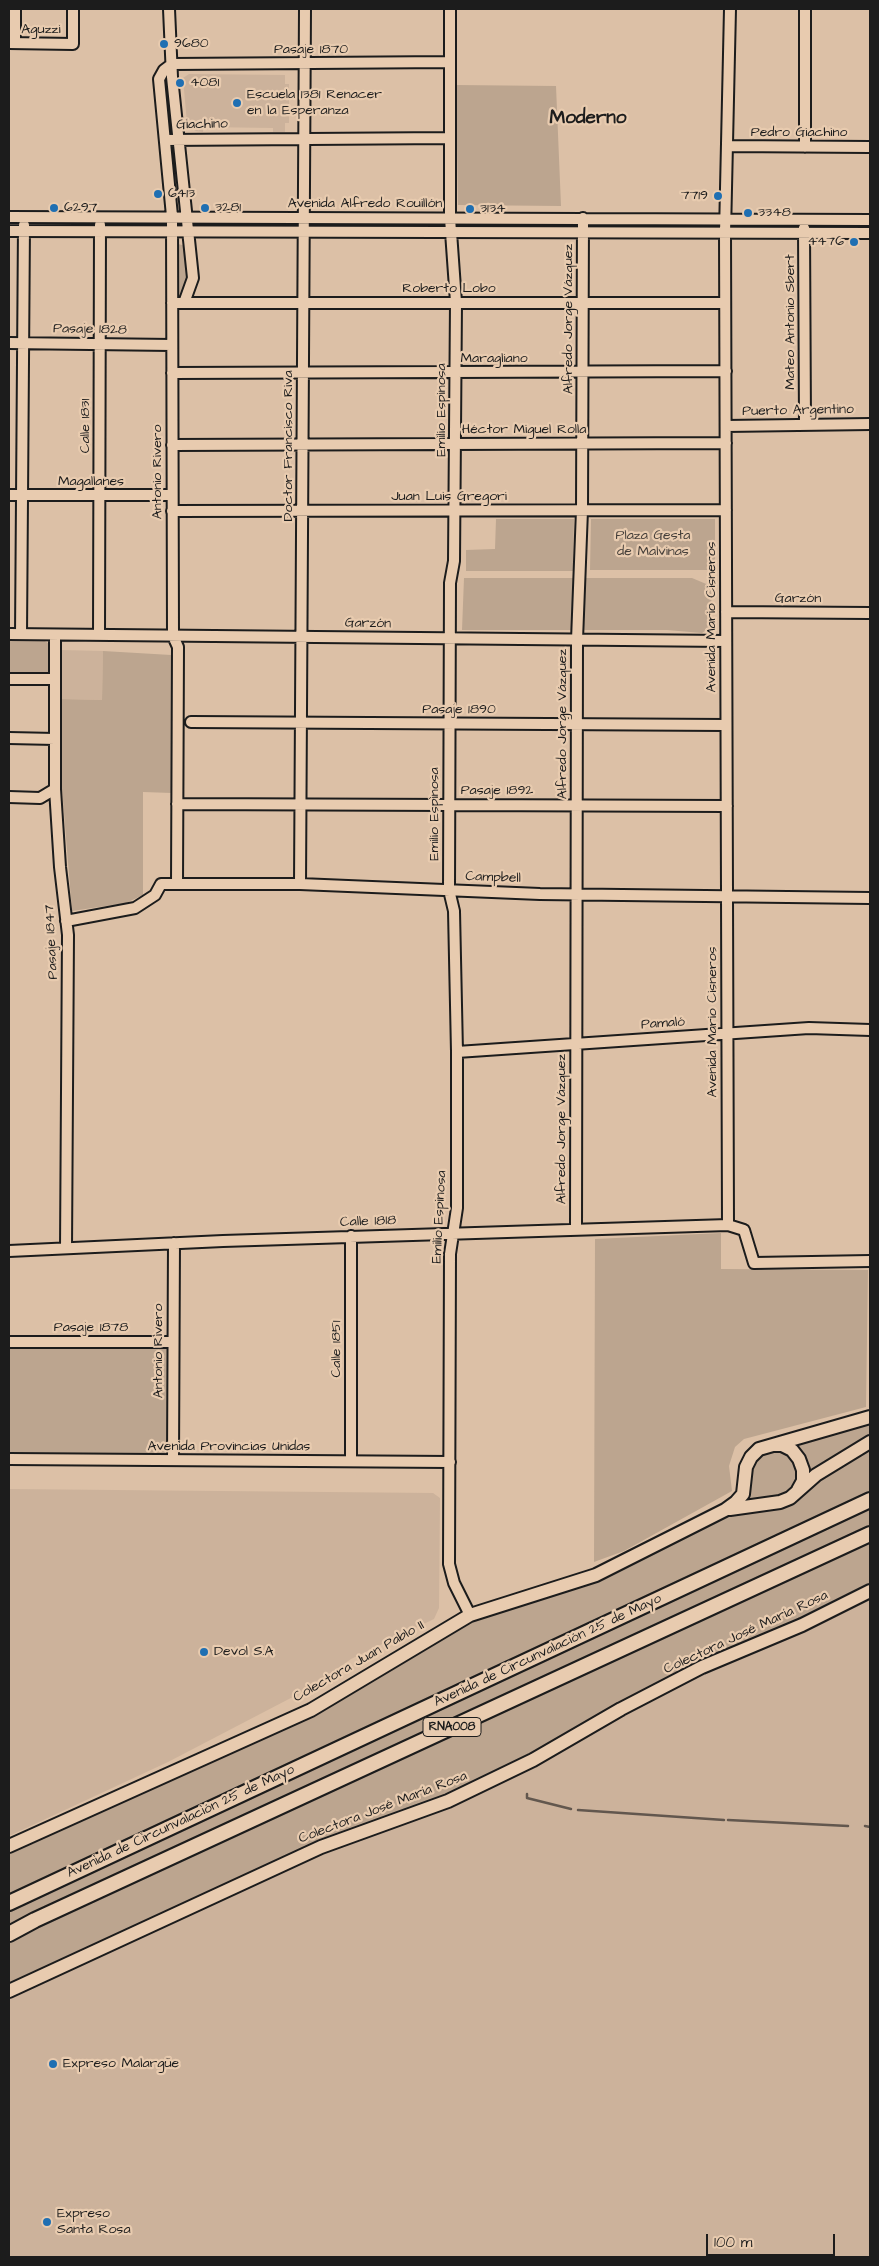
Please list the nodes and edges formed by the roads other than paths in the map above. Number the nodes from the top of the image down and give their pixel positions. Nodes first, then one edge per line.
1 (16, 9) edge
2 (73, 9) edge
3 (169, 9) edge
4 (305, 9) edge
5 (450, 9) edge
6 (730, 9) edge
7 (805, 9) edge
8 (12, 43) edge
9 (450, 62) junction
10 (172, 64) junction
11 (304, 64) junction
12 (179, 138) junction
13 (304, 138) junction
14 (450, 138) junction
15 (165, 140) junction
16 (727, 146) junction
17 (805, 146) junction
18 (870, 147) edge
19 (172, 216) junction
20 (188, 216) junction
21 (9, 217) edge
22 (24, 217) junction
23 (100, 217) junction
24 (304, 217) junction
25 (450, 218) junction
26 (583, 218) junction
27 (725, 219) junction
28 (804, 220) junction
29 (870, 220) edge
30 (9, 230) edge
31 (24, 231) junction
32 (100, 231) junction
33 (172, 231) junction
34 (189, 231) junction
35 (304, 231) junction
36 (451, 232) junction
37 (583, 232) junction
38 (725, 233) junction
39 (804, 233) junction
40 (870, 233) edge
41 (456, 302) junction
42 (172, 303) junction
43 (184, 303) junction
44 (303, 303) junction
45 (583, 303) junction
46 (726, 303) junction
47 (9, 343) edge
48 (23, 344) junction
49 (100, 344) junction
50 (172, 345) junction
51 (726, 371) junction
52 (456, 372) junction
53 (583, 372) junction
54 (172, 373) junction
55 (303, 373) junction
56 (805, 424) junction
57 (870, 424) edge
58 (726, 426) junction
59 (726, 442) junction
60 (583, 443) junction
61 (456, 444) junction
62 (172, 445) junction
63 (302, 445) junction
64 (9, 495) edge
65 (22, 495) junction
66 (100, 495) junction
67 (172, 495) junction
68 (582, 510) junction
69 (726, 510) junction
70 (302, 511) junction
71 (455, 511) junction
72 (172, 512) junction
73 (726, 612) junction
74 (870, 613) edge
75 (9, 634) edge
76 (21, 634) junction
77 (55, 634) junction
78 (99, 635) junction
79 (172, 636) junction
80 (302, 637) junction
81 (450, 638) junction
82 (577, 640) junction
83 (726, 641) junction
84 (9, 679) edge
85 (55, 680) junction
86 (191, 722) dead end
87 (301, 722) junction
88 (450, 723) junction
89 (577, 724) junction
90 (726, 725) junction
91 (9, 738) edge
92 (55, 739) junction
93 (55, 789) junction
94 (9, 798) edge
95 (177, 804) junction
96 (301, 804) junction
97 (449, 805) junction
98 (577, 806) junction
99 (726, 806) junction
100 (177, 884) junction
101 (300, 884) junction
102 (449, 890) junction
103 (577, 894) junction
104 (727, 896) junction
105 (870, 898) edge
106 (66, 921) junction
107 (870, 1030) edge
108 (727, 1033) junction
109 (576, 1044) junction
110 (457, 1052) junction
111 (728, 1225) junction
112 (576, 1230) junction
113 (453, 1233) junction
114 (351, 1236) junction
115 (174, 1242) junction
116 (66, 1248) junction
117 (9, 1251) edge
118 (870, 1261) edge
119 (9, 1342) edge
120 (173, 1342) junction
121 (870, 1417) edge
122 (870, 1442) edge
123 (770, 1445) junction
124 (9, 1460) edge
125 (173, 1460) junction
126 (351, 1461) junction
127 (450, 1462) junction
128 (746, 1479) junction
129 (798, 1491) junction
130 (870, 1500) edge
131 (770, 1502) junction
132 (725, 1510) junction
133 (870, 1534) edge
134 (870, 1591) edge
135 (470, 1615) junction
136 (9, 1846) edge
137 (9, 1903) edge
138 (9, 1934) edge
139 (9, 1991) edge

1 - 8 street
2 - 8 street, Aguzzi
3 - 10 street
4 - 11 street, Doctor Francisco Riva
5 - 9 street, Emilio Espinosa
6 - 16 street, Avenida Mario Cisneros
7 - 17 street
9 - 11 street, Pasaje 1870
9 - 14 street, Emilio Espinosa
10 - 11 street, Pasaje 1870
10 - 12 street
10 - 15 street, Antonio Rivero
11 - 13 street, Doctor Francisco Riva
12 - 13 street, Giachino
12 - 15 street, Giachino
12 - 20 street
13 - 14 street, Giachino
13 - 24 street, Doctor Francisco Riva
14 - 25 street, Emilio Espinosa
15 - 19 street, Antonio Rivero
16 - 17 street, Pedro Giachino
16 - 27 street, Avenida Mario Cisneros
17 - 18 street, Pedro Giachino
19 - 20 street, Avenida Alfredo Rouillón
19 - 23 street, Avenida Alfredo Rouillón
19 - 33 street, Antonio Rivero
20 - 24 street, Avenida Alfredo Rouillón
20 - 34 street
21 - 22 street, Avenida Alfredo Rouillón
22 - 23 street, Avenida Alfredo Rouillón
22 - 31 street
23 - 32 street, Calle 1831
24 - 25 street, Avenida Alfredo Rouillón
24 - 35 street, Doctor Francisco Riva
25 - 26 street, Avenida Alfredo Rouillón
25 - 36 street, Emilio Espinosa
26 - 27 street, Avenida Alfredo Rouillón
26 - 37 street, Alfredo Jorge Vázquez
27 - 28 street, Avenida Alfredo Rouillón
27 - 38 street, Avenida Mario Cisneros
28 - 29 street, Avenida Alfredo Rouillón
28 - 39 street, Mateo Antonio Sbert
30 - 31 street, Avenida Alfredo Rouillón
31 - 32 street, Avenida Alfredo Rouillón
31 - 48 street
32 - 33 street, Avenida Alfredo Rouillón
32 - 49 street, Calle 1831
33 - 34 street, Avenida Alfredo Rouillón
33 - 42 street, Antonio Rivero
34 - 35 street, Avenida Alfredo Rouillón
34 - 43 street
35 - 36 street, Avenida Alfredo Rouillón
35 - 44 street, Doctor Francisco Riva
36 - 37 street, Avenida Alfredo Rouillón
36 - 41 street, Emilio Espinosa
37 - 38 street, Avenida Alfredo Rouillón
37 - 45 street, Alfredo Jorge Vázquez
38 - 39 street, Avenida Alfredo Rouillón
38 - 46 street, Avenida Mario Cisneros
39 - 40 street, Avenida Alfredo Rouillón
39 - 56 street, Mateo Antonio Sbert
41 - 44 street, Roberto Lobo
41 - 45 street, Roberto Lobo
41 - 52 street, Emilio Espinosa
42 - 43 street, Roberto Lobo
42 - 50 street, Antonio Rivero
43 - 44 street, Roberto Lobo
44 - 55 street, Doctor Francisco Riva
45 - 46 street, Roberto Lobo
45 - 53 street, Alfredo Jorge Vázquez
46 - 51 street, Avenida Mario Cisneros
47 - 48 street, Pasaje 1828
48 - 49 street, Pasaje 1828
48 - 65 street
49 - 50 street, Pasaje 1828
49 - 66 street, Calle 1831
50 - 54 street, Antonio Rivero
51 - 53 street, Maragliano
51 - 58 street, Avenida Mario Cisneros
52 - 53 street, Maragliano
52 - 55 street, Maragliano
52 - 61 street, Emilio Espinosa
53 - 60 street, Alfredo Jorge Vázquez
54 - 55 street, Maragliano
54 - 62 street, Antonio Rivero
55 - 63 street, Doctor Francisco Riva
56 - 57 street, Puerto Argentino
56 - 58 street, Puerto Argentino
58 - 59 street, Avenida Mario Cisneros
59 - 60 street, Héctor Miguel Rolla
59 - 69 street, Avenida Mario Cisneros
60 - 61 street, Héctor Miguel Rolla
60 - 68 street, Alfredo Jorge Vázquez
61 - 63 street, Héctor Miguel Rolla
61 - 71 street, Emilio Espinosa
62 - 63 street, Héctor Miguel Rolla
62 - 67 street, Antonio Rivero
63 - 70 street, Doctor Francisco Riva
64 - 65 street, Magallanes
65 - 66 street, Magallanes
65 - 76 street
66 - 67 street, Magallanes
66 - 78 street, Calle 1831
67 - 72 street, Antonio Rivero
68 - 69 street, Juan Luis Gregori
68 - 71 street, Juan Luis Gregori
68 - 82 street, Alfredo Jorge Vázquez
69 - 73 street, Avenida Mario Cisneros
70 - 71 street, Juan Luis Gregori
70 - 72 street, Juan Luis Gregori
70 - 80 street, Doctor Francisco Riva
71 - 81 street, Emilio Espinosa
72 - 79 street, Antonio Rivero
73 - 74 street, Garzón
73 - 83 street, Avenida Mario Cisneros
75 - 76 street, Garzón
76 - 77 street, Garzón
77 - 78 street, Garzón
77 - 85 street, Pasaje 1847
78 - 79 street, Garzón
79 - 80 street, Garzón
79 - 95 street, Antonio Rivero
80 - 81 street, Garzón
80 - 87 street, Doctor Francisco Riva
81 - 82 street, Garzón
81 - 88 street, Emilio Espinosa
82 - 83 street, Garzón
82 - 89 street, Alfredo Jorge Vázquez
83 - 90 street, Avenida Mario Cisneros
84 - 85 street
85 - 92 street, Pasaje 1847
86 - 87 street, Pasaje 1890
87 - 88 street, Pasaje 1890
87 - 96 street, Doctor Francisco Riva
88 - 89 street, Pasaje 1890
88 - 97 street, Emilio Espinosa
89 - 90 street, Pasaje 1890
89 - 98 street, Alfredo Jorge Vázquez
90 - 99 street, Avenida Mario Cisneros
91 - 92 street
92 - 93 street, Pasaje 1847
93 - 94 street
93 - 106 street, Pasaje 1847
95 - 96 street, Pasaje 1892
95 - 100 street, Antonio Rivero
96 - 97 street, Pasaje 1892
96 - 101 street, Doctor Francisco Riva
97 - 98 street, Pasaje 1892
97 - 102 street, Emilio Espinosa
98 - 99 street, Pasaje 1892
98 - 103 street, Alfredo Jorge Vázquez
99 - 104 street, Avenida Mario Cisneros
100 - 101 street, Campbell
100 - 106 street, Campbell
101 - 102 street, Campbell
102 - 103 street, Campbell
102 - 110 street, Emilio Espinosa
103 - 104 street, Campbell
103 - 109 street, Alfredo Jorge Vázquez
104 - 105 street, Campbell
104 - 108 street, Avenida Mario Cisneros
106 - 116 street, Pasaje 1847
107 - 108 street, Pamaló
108 - 109 street, Pamaló
108 - 111 street, Avenida Mario Cisneros
109 - 110 street, Pamaló
109 - 112 street, Alfredo Jorge Vázquez
110 - 113 street, Emilio Espinosa
111 - 112 street, Calle 1818
111 - 118 street
112 - 113 street, Calle 1818
113 - 114 street, Calle 1818
113 - 127 street, Emilio Espinosa
114 - 115 street, Calle 1818
114 - 126 street, Calle 1851
115 - 116 street, Calle 1818
115 - 120 street, Antonio Rivero
116 - 117 street, Calle 1818
119 - 120 street, Pasaje 1878
120 - 125 street, Antonio Rivero
121 - 123 main road, Colectora Juan Pablo II
122 - 129 main road, Colectora Juan Pablo II
123 - 128 main road, Colectora Juan Pablo II
123 - 129 main road
124 - 125 street, Avenida Provincias Unidas
125 - 126 street, Avenida Provincias Unidas
126 - 127 street, Avenida Provincias Unidas
127 - 135 street, Emilio Espinosa
128 - 131 main road
128 - 132 main road, Colectora Juan Pablo II
129 - 131 main road, Colectora Juan Pablo II
130 - 137 highway, Avenida de Circunvalación 25 de Mayo / RNA008
131 - 132 main road, Colectora Juan Pablo II
132 - 135 main road, Colectora Juan Pablo II
133 - 138 highway, Avenida de Circunvalación 25 de Mayo / RNA008
134 - 139 main road, Colectora José María Rosa
135 - 136 main road, Colectora Juan Pablo II

